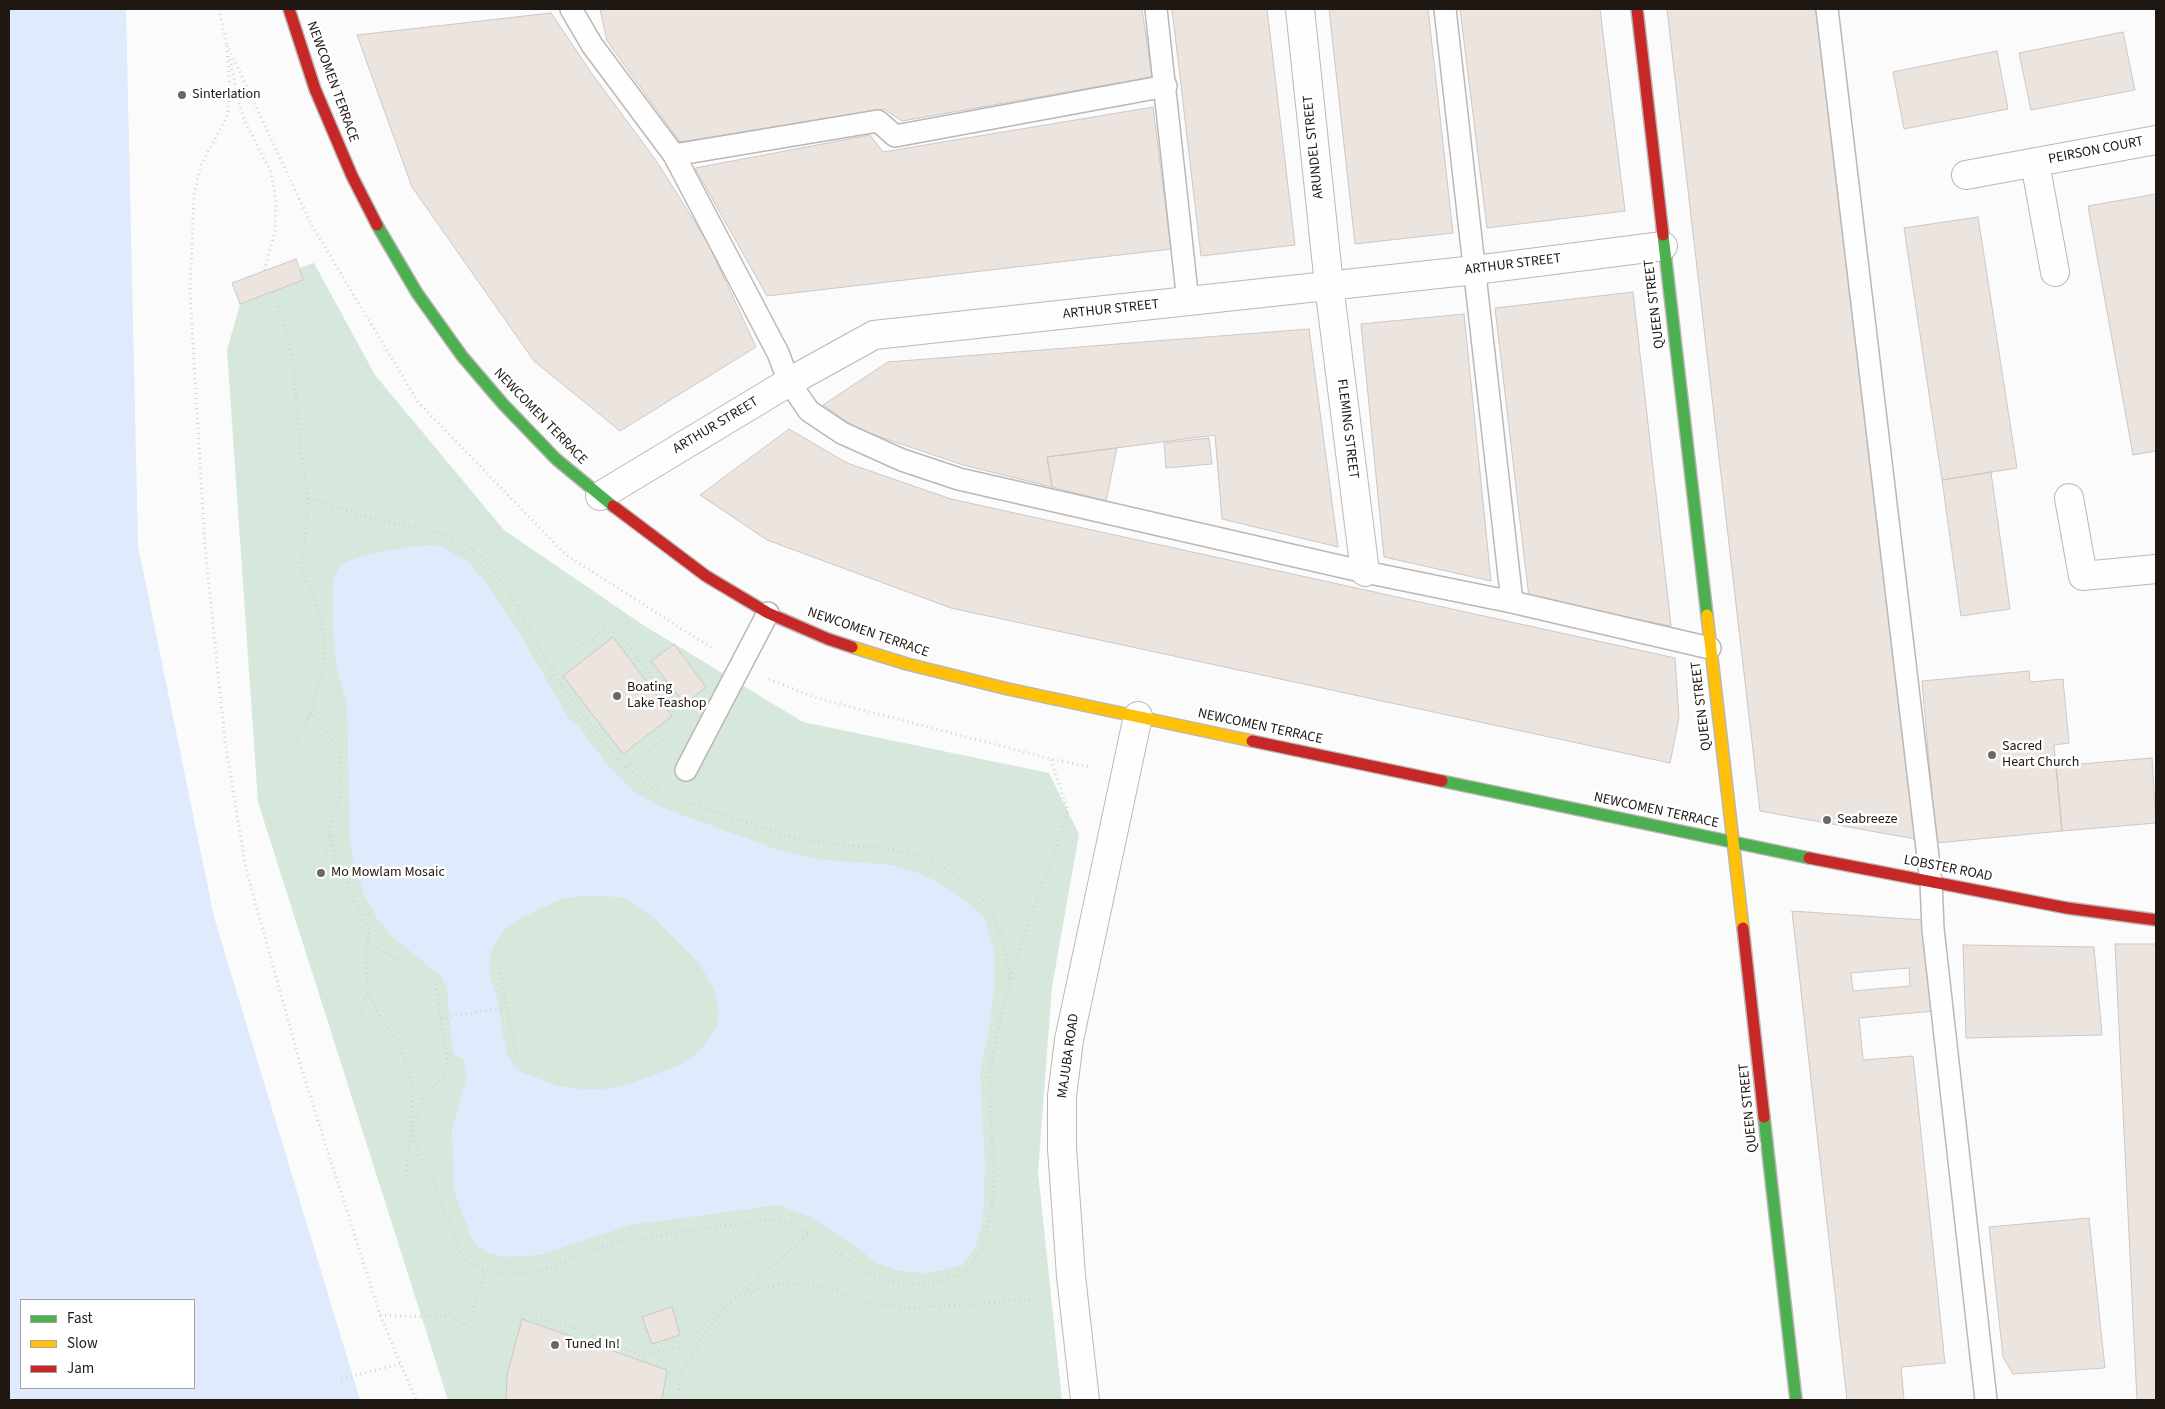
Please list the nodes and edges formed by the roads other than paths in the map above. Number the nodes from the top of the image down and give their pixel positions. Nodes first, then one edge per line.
1 (289, 9) edge
2 (572, 9) edge
3 (1156, 9) edge
4 (1300, 9) edge
5 (1445, 9) edge
6 (1637, 9) edge
7 (1827, 9) edge
8 (1166, 86) junction
9 (2156, 140) edge
10 (674, 155) junction
11 (2035, 163) junction
12 (1966, 176) dead end
13 (1663, 246) junction
14 (1475, 270) junction
15 (2055, 272) dead end
16 (1329, 286) junction
17 (1188, 302) junction
18 (789, 382) junction
19 (600, 496) junction
20 (2069, 498) dead end
21 (2156, 569) edge
22 (1365, 572) junction
23 (1512, 602) junction
24 (768, 613) junction
25 (1710, 648) junction
26 (1138, 716) junction
27 (686, 770) dead end
28 (1734, 843) junction
29 (1931, 882) junction
30 (2156, 920) edge
31 (1085, 1400) edge
32 (1796, 1400) edge
33 (1986, 1400) edge

1 - 19 street, NEWCOMEN TERRACE
2 - 10 lane
3 - 8 lane
4 - 16 street, ARUNDEL STREET
5 - 14 lane
6 - 13 street, QUEEN STREET
7 - 29 lane
8 - 10 lane
8 - 17 lane
9 - 11 street, PEIRSON COURT
10 - 18 lane
11 - 12 street, PEIRSON COURT
11 - 15 street, PEIRSON COURT
13 - 14 street, ARTHUR STREET
13 - 25 street, QUEEN STREET
14 - 16 street, ARTHUR STREET
14 - 23 lane
16 - 17 street, ARTHUR STREET
16 - 22 street, FLEMING STREET
17 - 18 street, ARTHUR STREET
18 - 19 street, ARTHUR STREET
18 - 22 lane
19 - 24 street, NEWCOMEN TERRACE
20 - 21 street
22 - 23 lane
23 - 25 lane
24 - 26 street, NEWCOMEN TERRACE
24 - 27 lane
25 - 28 street, QUEEN STREET
26 - 28 street, NEWCOMEN TERRACE
26 - 31 street, MAJUBA ROAD
28 - 29 street, LOBSTER ROAD
28 - 32 street, QUEEN STREET
29 - 30 street, LOBSTER ROAD
29 - 33 lane

